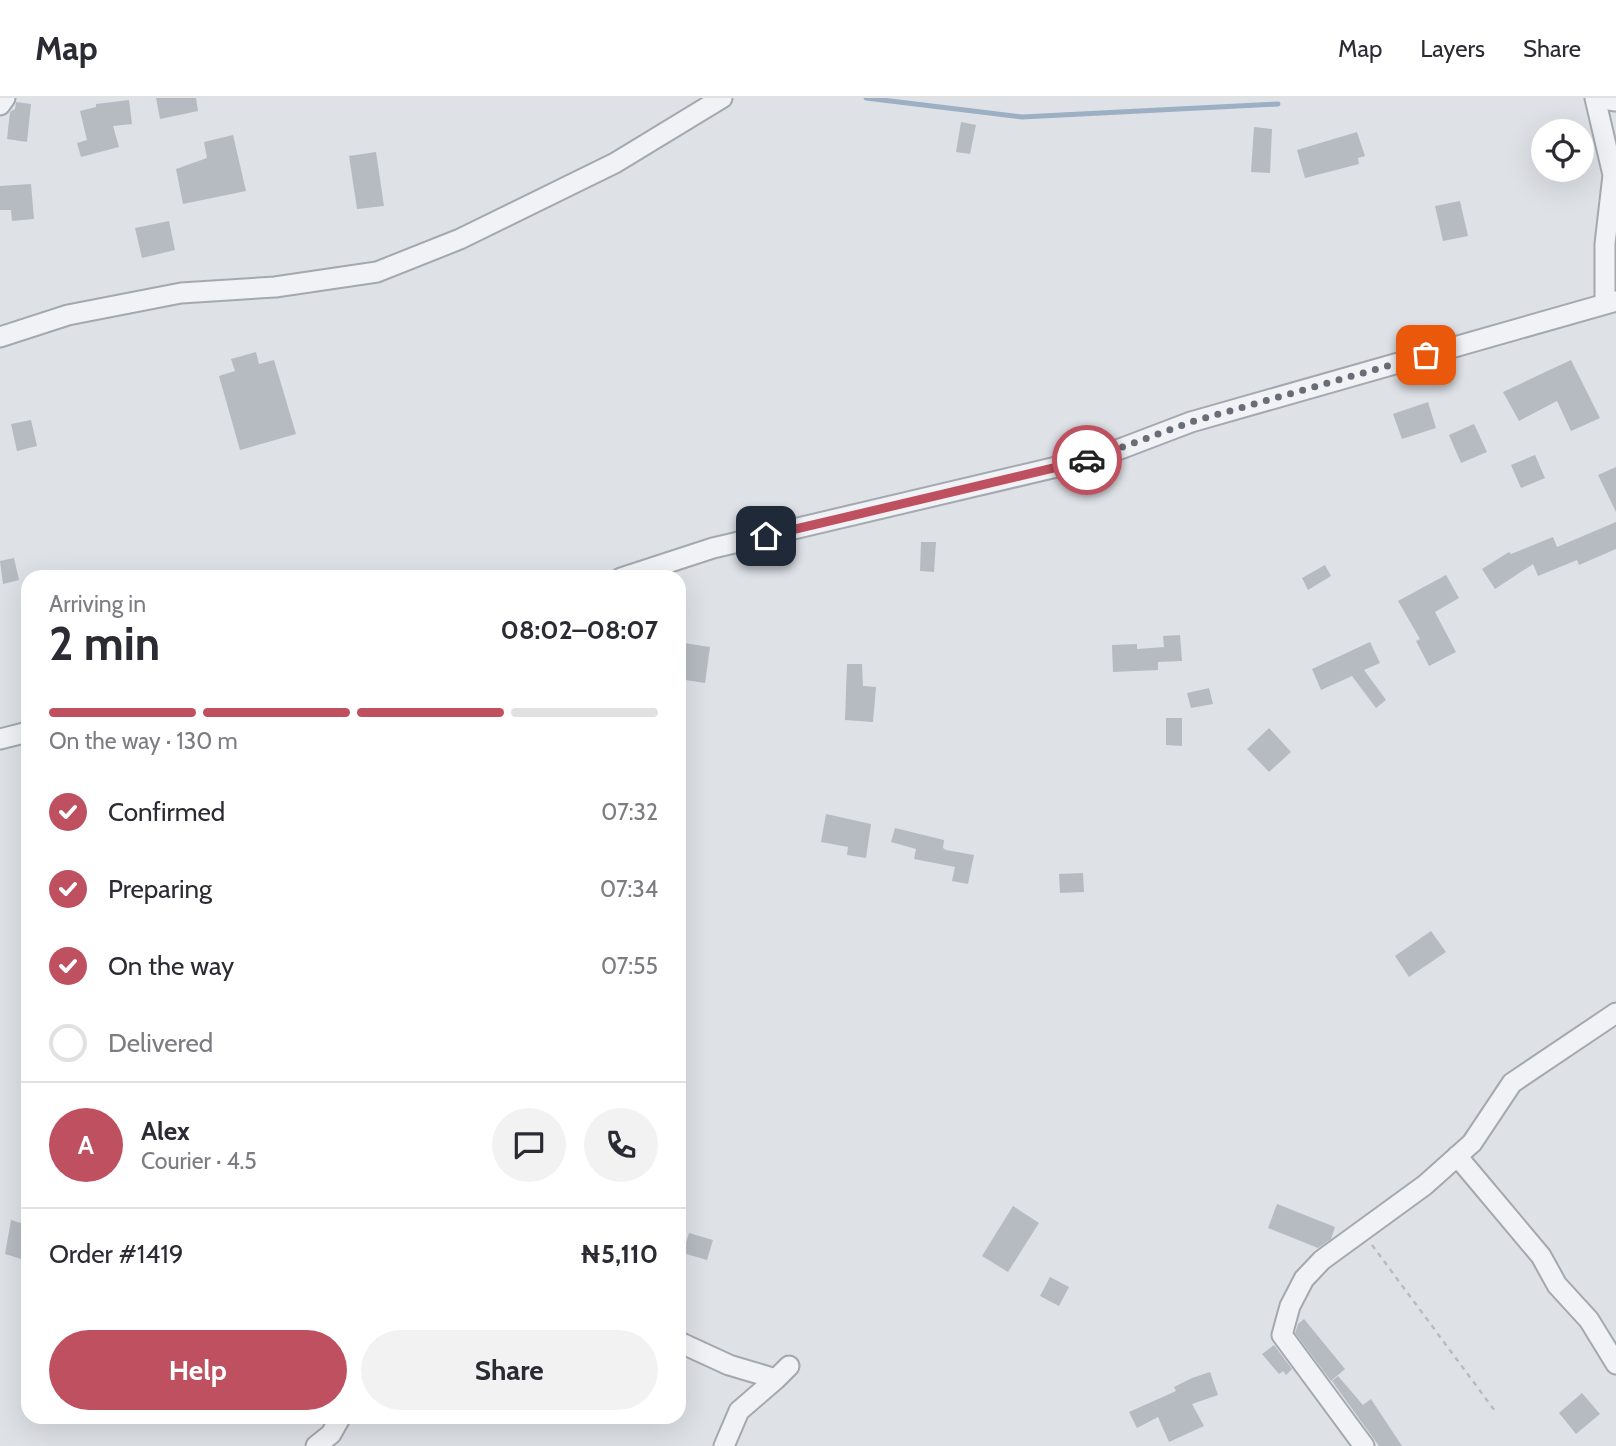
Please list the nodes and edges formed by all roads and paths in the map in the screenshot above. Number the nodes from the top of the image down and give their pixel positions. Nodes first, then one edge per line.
1 (5, 98) edge
2 (722, 98) edge
3 (1595, 98) edge
4 (1616, 101) edge
5 (0, 105) edge
6 (1611, 302) edge
7 (0, 337) edge
8 (646, 570) edge
9 (21, 734) edge
10 (0, 739) edge
11 (1616, 1013) edge
12 (1457, 1156) junction
13 (1362, 1231) junction
14 (686, 1345) edge
15 (1616, 1364) edge
16 (1495, 1411) dead end
17 (337, 1424) edge
18 (316, 1446) edge
19 (724, 1446) edge
20 (1364, 1446) edge

1 - 5 street
2 - 7 street
3 - 4 street
3 - 6 street
6 - 8 street
9 - 10 street
11 - 12 street
12 - 13 street
12 - 15 street
13 - 16 path
13 - 20 street
14 - 19 street
17 - 18 street

